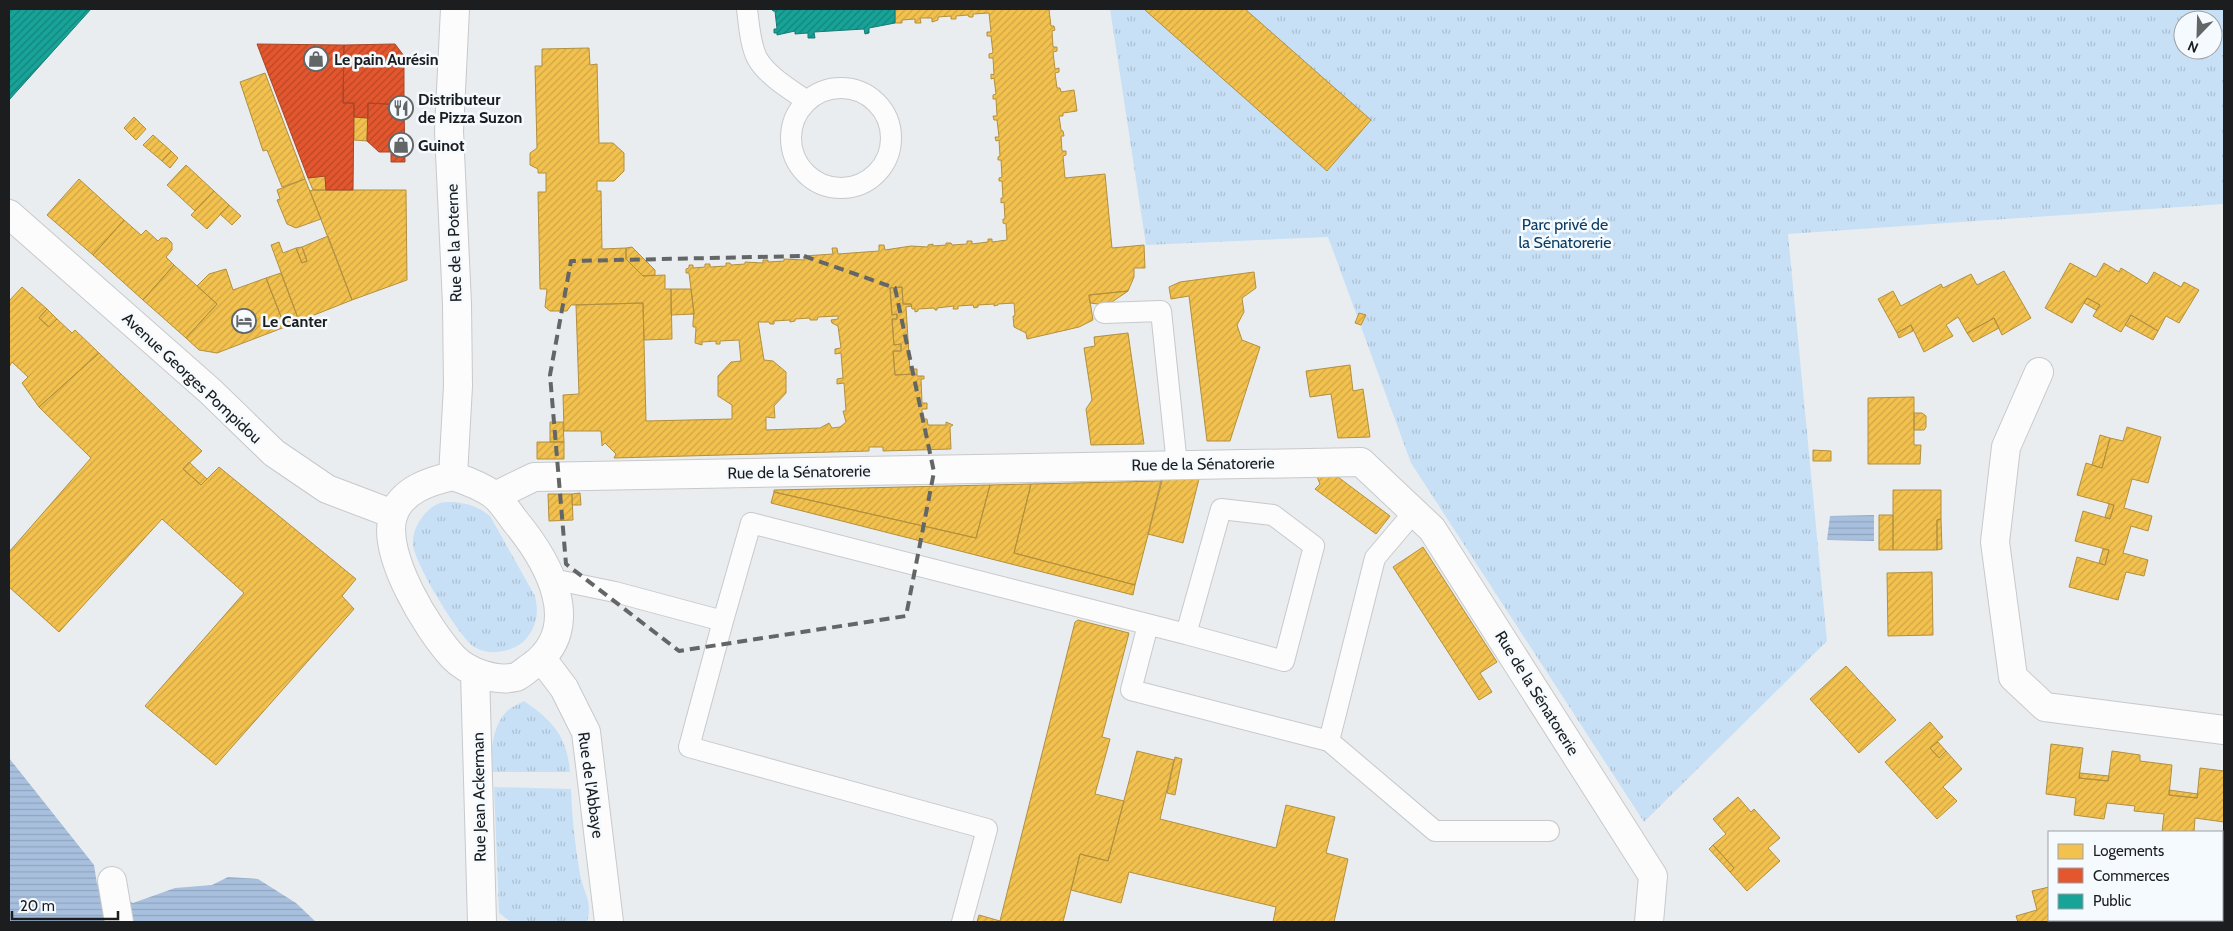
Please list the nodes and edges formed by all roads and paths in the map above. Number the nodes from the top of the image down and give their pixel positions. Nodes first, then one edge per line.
1 (455, 9) edge
2 (747, 9) edge
3 (807, 101) junction
4 (9, 214) edge
5 (1104, 313) dead end
6 (2039, 372) dead end
7 (1177, 465) junction
8 (453, 476) junction
9 (495, 496) junction
10 (1414, 512) junction
11 (393, 514) junction
12 (552, 579) junction
13 (723, 621) junction
14 (1148, 625) junction
15 (1186, 634) junction
16 (542, 659) junction
17 (475, 672) junction
18 (2224, 730) edge
19 (1329, 741) junction
20 (1549, 831) dead end
21 (112, 881) dead end
22 (119, 922) edge
23 (482, 922) edge
24 (609, 922) edge
25 (962, 922) edge
26 (1649, 922) edge

1 - 8 street, Rue de la Poterne
2 - 3 lane
3 - 3 lane
4 - 11 street, Avenue Georges Pompidou
5 - 7 lane
6 - 18 street
7 - 9 street, Rue de la Sénatorerie
7 - 10 street, Rue de la Sénatorerie
8 - 9 street
8 - 11 street
9 - 12 street
10 - 19 lane
10 - 26 street, Rue de la Sénatorerie
11 - 17 street
12 - 13 lane
12 - 16 street
13 - 14 lane
13 - 25 lane
14 - 15 lane
14 - 19 lane
15 - 15 lane
16 - 17 street
16 - 24 street, Rue de l'Abbaye
17 - 23 street, Rue Jean Ackerman
19 - 20 lane
21 - 22 street

